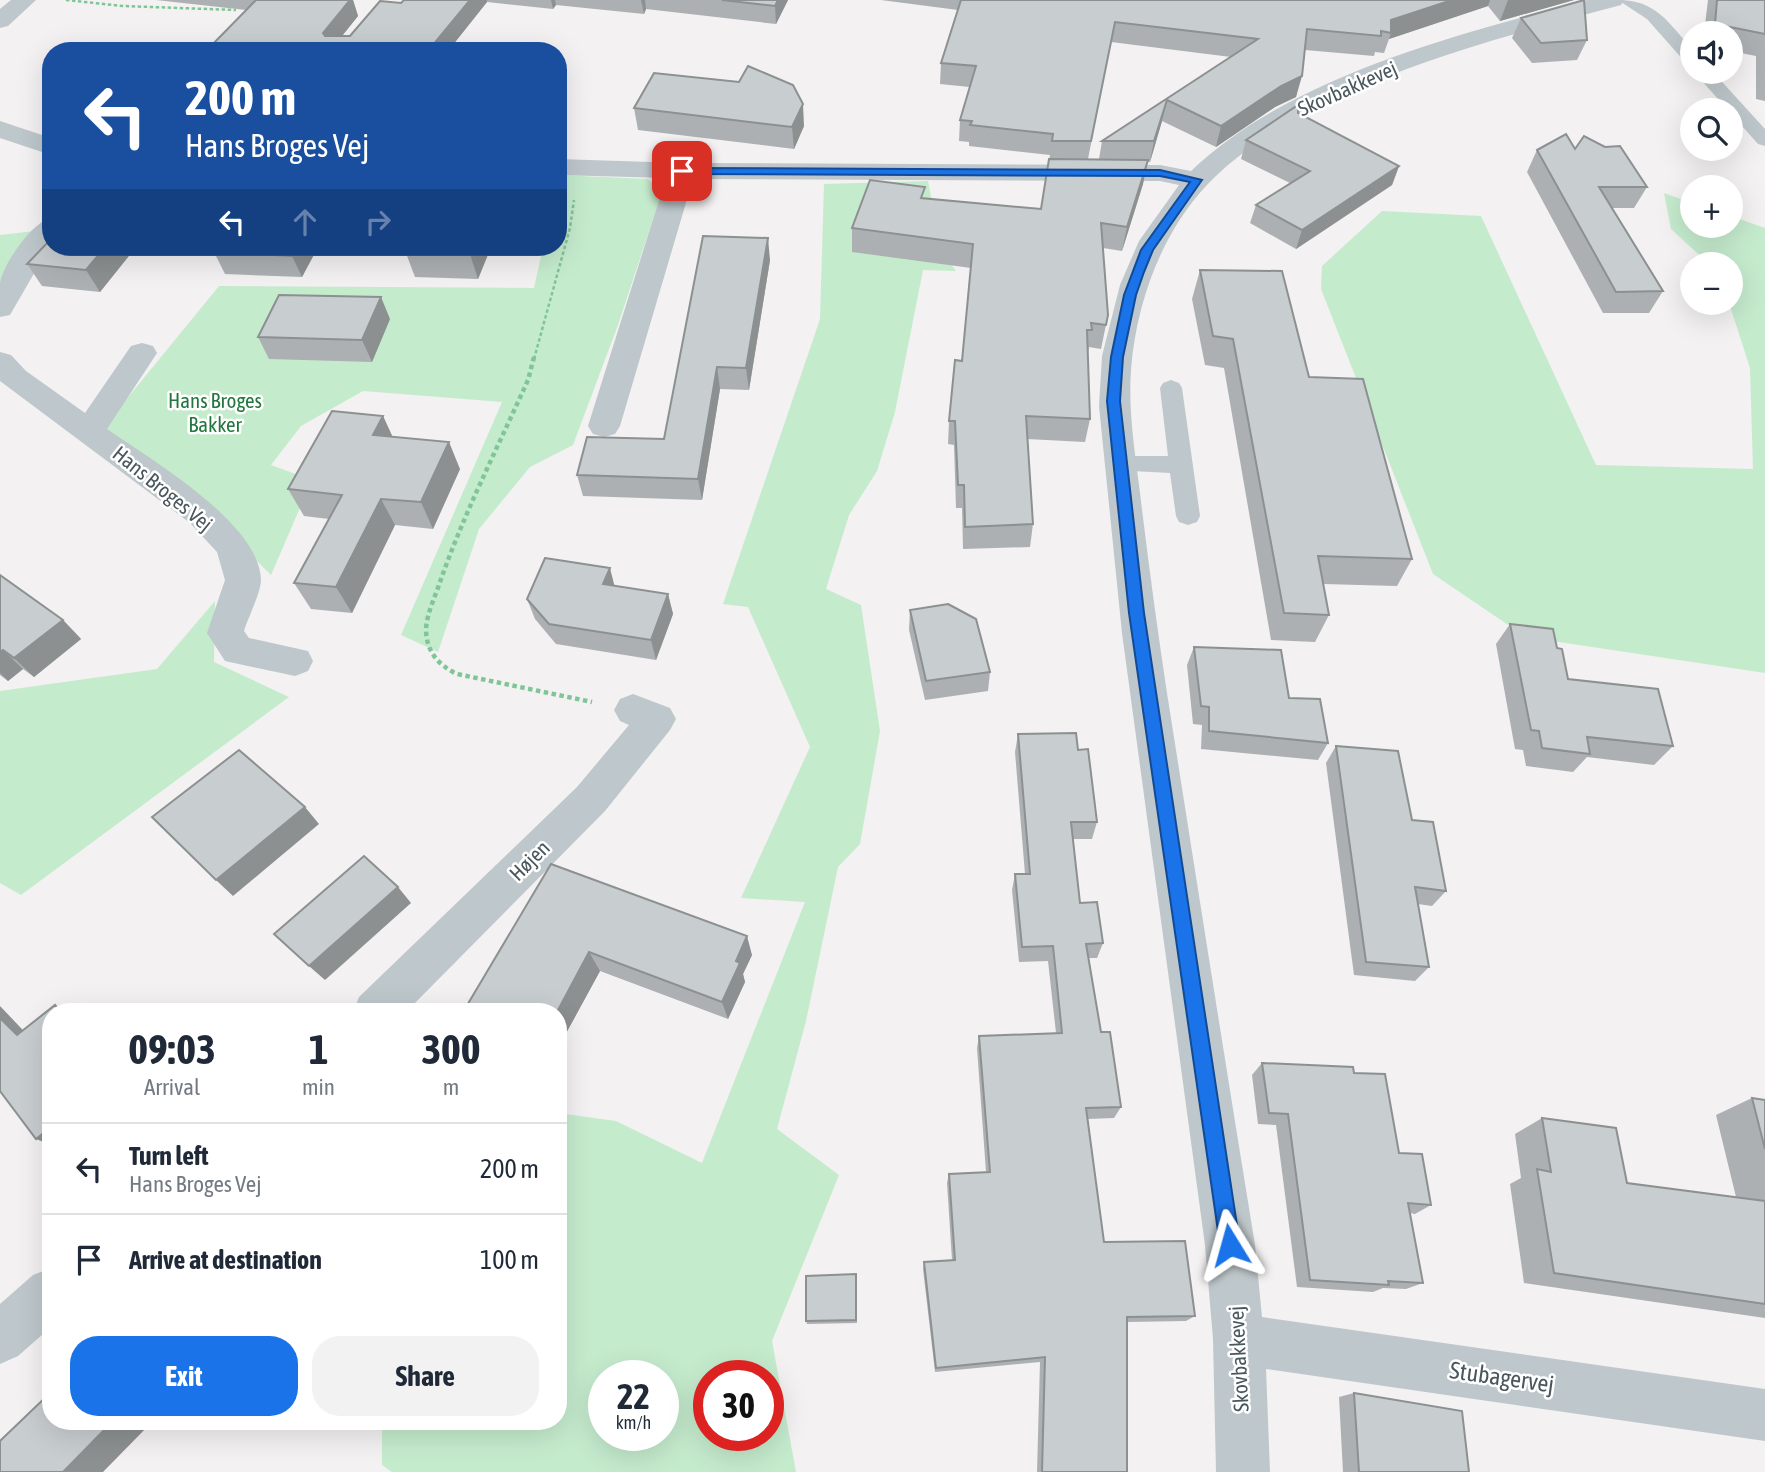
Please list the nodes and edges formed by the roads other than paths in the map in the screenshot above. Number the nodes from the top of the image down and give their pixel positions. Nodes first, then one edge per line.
1 (25, 0) edge
2 (1613, 0) edge
3 (1626, 0) edge
4 (0, 21) edge
5 (1680, 45) edge
6 (1714, 84) edge
7 (0, 129) edge
8 (1765, 140) edge
9 (42, 144) edge
10 (567, 167) edge
11 (682, 171) junction
12 (1197, 180) junction
13 (42, 236) edge
14 (0, 308) edge
15 (142, 353) dead end
16 (0, 362) edge
17 (1171, 388) dead end
18 (604, 426) dead end
19 (90, 430) junction
20 (1121, 464) junction
21 (1181, 465) junction
22 (1188, 516) dead end
23 (295, 661) dead end
24 (633, 710) road end
25 (384, 1003) edge
26 (42, 1301) edge
27 (0, 1338) edge
28 (1239, 1339) junction
29 (1765, 1415) edge
30 (1243, 1472) edge

1 - 4 street
2 - 12 street, Skovbakkevej
3 - 5 lane
6 - 8 lane
7 - 9 street
10 - 11 street
11 - 12 street
11 - 18 street
12 - 20 street, Skovbakkevej
13 - 14 street
15 - 19 street
16 - 19 street, Hans Broges Vej
17 - 21 lane
19 - 23 street, Hans Broges Vej
20 - 21 lane
20 - 28 street, Skovbakkevej
21 - 22 lane
24 - 25 street, Højen
26 - 27 street
28 - 29 street, Stubagervej
28 - 30 street, Skovbakkevej

